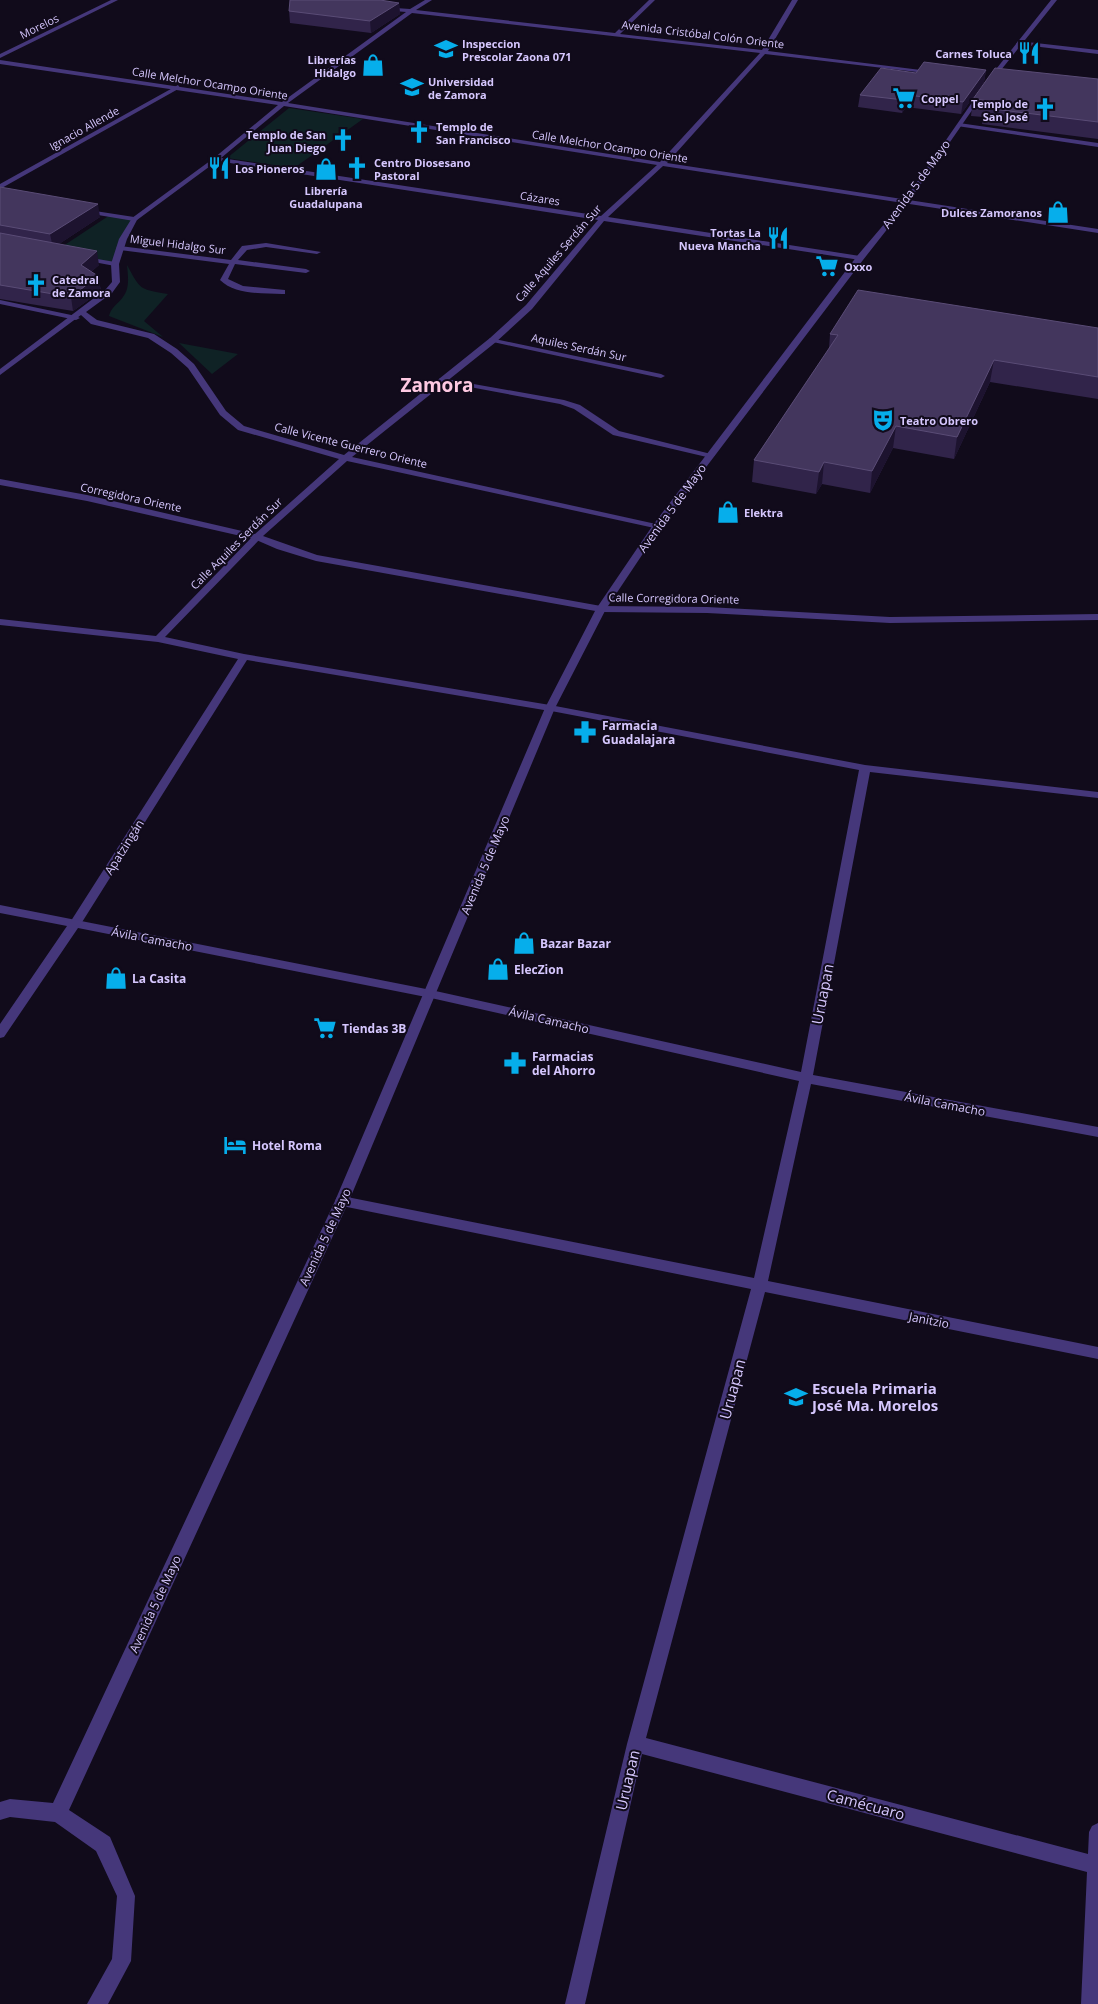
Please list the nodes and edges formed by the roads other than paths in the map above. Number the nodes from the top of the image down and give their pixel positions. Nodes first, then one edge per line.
1 (114, 0) edge
2 (429, 0) edge
3 (652, 0) edge
4 (795, 0) edge
5 (1054, 0) edge
6 (372, 7) edge
7 (411, 11) junction
8 (616, 34) junction
9 (1018, 43) junction
10 (765, 52) junction
11 (1098, 52) edge
12 (0, 56) edge
13 (0, 62) edge
14 (942, 73) edge
15 (981, 78) edge
16 (991, 79) junction
17 (1000, 80) edge
18 (178, 87) junction
19 (283, 104) junction
20 (958, 124) junction
21 (1098, 144) edge
22 (216, 159) junction
23 (661, 165) junction
24 (0, 187) edge
25 (905, 203) junction
26 (74, 209) edge
27 (603, 218) junction
28 (134, 219) junction
29 (1098, 231) edge
30 (120, 248) junction
31 (317, 252) dead end
32 (78, 257) edge
33 (860, 258) junction
34 (233, 262) junction
35 (115, 264) junction
36 (306, 271) dead end
37 (282, 292) dead end
38 (0, 302) edge
39 (79, 315) junction
40 (493, 340) junction
41 (0, 373) edge
42 (661, 376) dead end
43 (443, 380) junction
44 (711, 455) junction
45 (346, 458) junction
46 (0, 482) edge
47 (656, 527) junction
48 (257, 537) junction
49 (601, 609) junction
50 (1098, 617) edge
51 (0, 622) edge
52 (158, 639) junction
53 (244, 657) junction
54 (550, 708) junction
55 (865, 768) junction
56 (1098, 796) edge
57 (0, 909) edge
58 (75, 924) junction
59 (431, 994) junction
60 (0, 1034) edge
61 (806, 1078) junction
62 (1098, 1132) edge
63 (342, 1201) junction
64 (759, 1286) junction
65 (1098, 1353) edge
66 (636, 1744) junction
67 (0, 1811) edge
68 (58, 1813) junction
69 (1098, 1832) edge
70 (1096, 1865) junction
71 (97, 2004) edge
72 (575, 2004) edge
73 (1091, 2004) edge

1 - 12 street, Morelos
2 - 7 street
3 - 8 street
4 - 10 street, Calle Aquiles Serdán Sur
5 - 9 street, Avenida 5 de Mayo
6 - 7 street, Avenida Cristóbal Colón Oriente
7 - 8 street, Avenida Cristóbal Colón Oriente
7 - 19 street
8 - 10 street, Avenida Cristóbal Colón Oriente
9 - 11 street
9 - 16 street, Avenida 5 de Mayo
10 - 14 street, Avenida Cristóbal Colón Oriente
10 - 23 street, Calle Aquiles Serdán Sur
13 - 18 street, Calle Melchor Ocampo Oriente
15 - 16 street
16 - 17 street
16 - 20 street, Avenida 5 de Mayo
18 - 19 street, Calle Melchor Ocampo Oriente
18 - 24 street, Ignacio Allende
19 - 22 street
19 - 23 street, Calle Melchor Ocampo Oriente
20 - 21 street
20 - 25 street, Avenida 5 de Mayo
22 - 27 street, Cázares
22 - 28 street
23 - 25 street, Calle Melchor Ocampo Oriente
23 - 27 street, Calle Aquiles Serdán Sur
25 - 29 street, Calle Melchor Ocampo Oriente
25 - 33 street, Avenida 5 de Mayo
26 - 28 street
27 - 33 street, Cázares
27 - 40 street, Calle Aquiles Serdán Sur
28 - 30 street
30 - 34 street, Miguel Hidalgo Sur
30 - 35 street
31 - 34 street, Miguel Hidalgo Sur
32 - 35 street
33 - 44 street, Avenida 5 de Mayo
34 - 36 street, Miguel Hidalgo Sur
34 - 37 street, Miguel Hidalgo Sur
35 - 39 street
38 - 39 street, Calle Vicente Guerrero Oriente
39 - 41 street
39 - 45 street, Calle Vicente Guerrero Oriente
40 - 42 street, Aquiles Serdán Sur
40 - 43 street, Calle Aquiles Serdán Sur
43 - 44 street
43 - 45 street, Calle Aquiles Serdán Sur
44 - 47 street, Avenida 5 de Mayo
45 - 47 street, Calle Vicente Guerrero Oriente
45 - 48 street, Calle Aquiles Serdán Sur
46 - 48 street, Corregidora Oriente
47 - 49 street, Avenida 5 de Mayo
48 - 49 street, Calle Corregidora Oriente
48 - 52 street, Calle Aquiles Serdán Sur
49 - 50 street, Calle Corregidora Oriente
49 - 54 street, Avenida 5 de Mayo
51 - 52 street
52 - 53 street
53 - 54 street
53 - 58 street, Apatzingán
54 - 55 street
54 - 59 street, Avenida 5 de Mayo
55 - 56 street
55 - 61 street, Uruapan
57 - 58 street, Ávila Camacho
58 - 59 street, Ávila Camacho
58 - 60 street, Apatzingán
59 - 61 street, Ávila Camacho
59 - 63 street, Avenida 5 de Mayo
61 - 62 street, Ávila Camacho
61 - 64 street, Uruapan
63 - 64 street, Janitzio
63 - 68 street, Avenida 5 de Mayo
64 - 65 street, Janitzio
64 - 66 street, Uruapan
66 - 70 street, Camécuaro
66 - 72 street, Uruapan
67 - 68 street
68 - 71 street
69 - 70 street
70 - 73 street

